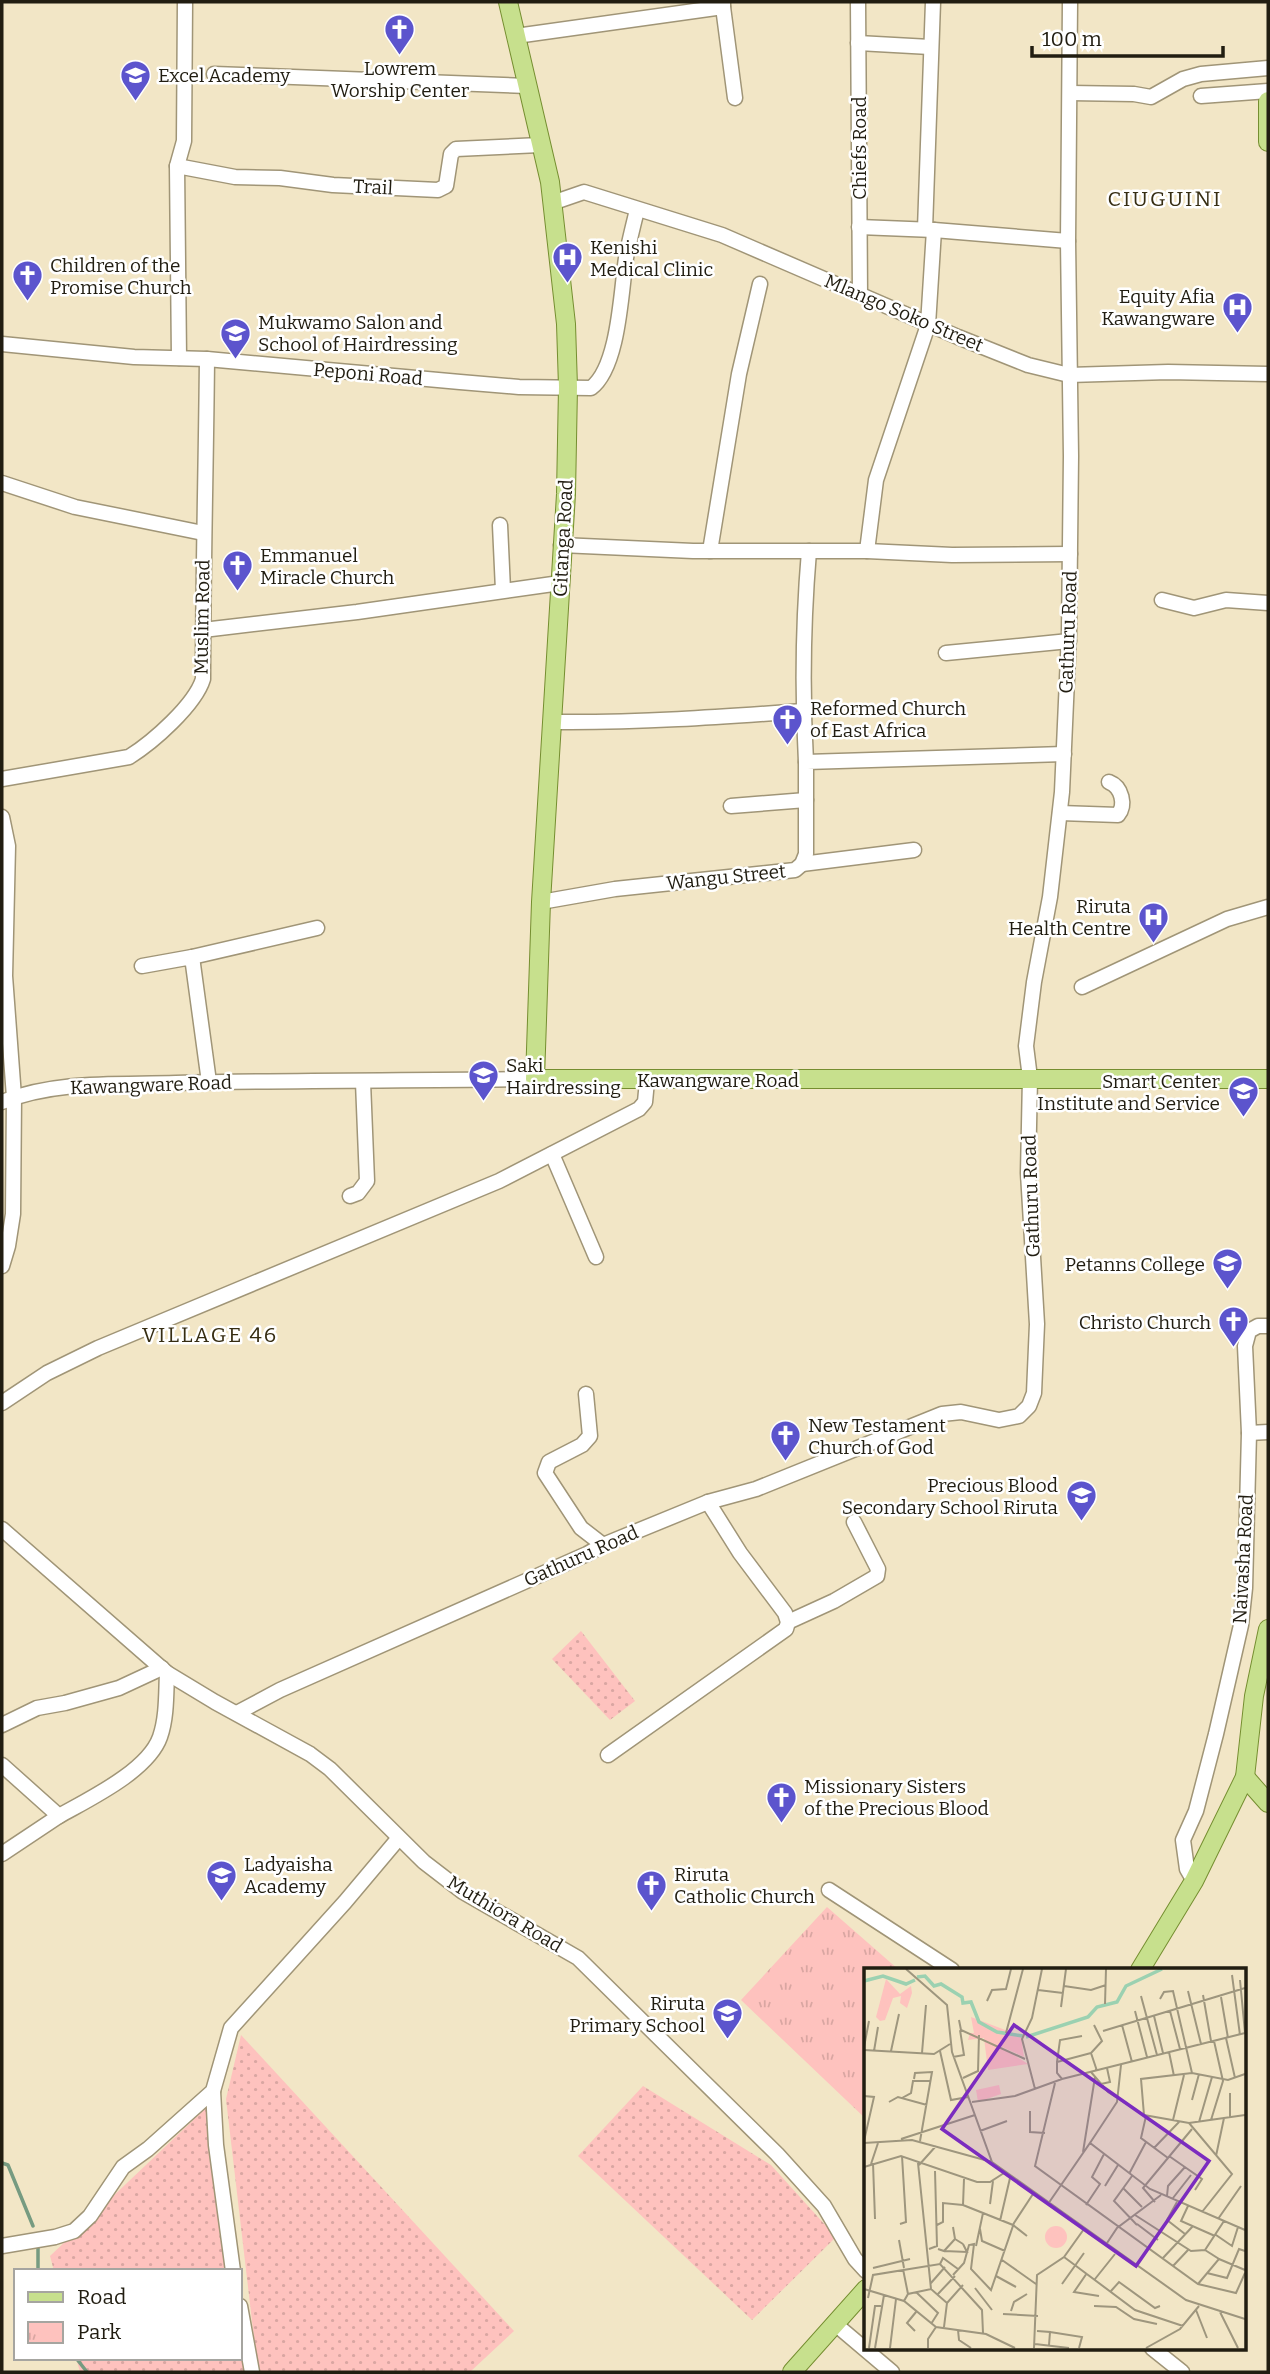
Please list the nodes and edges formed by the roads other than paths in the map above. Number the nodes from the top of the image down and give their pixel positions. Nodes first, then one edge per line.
1 (185, 2) edge
2 (508, 2) edge
3 (858, 2) edge
4 (933, 2) edge
5 (1070, 2) edge
6 (723, 4) edge
7 (516, 36) junction
8 (858, 43) junction
9 (930, 47) junction
10 (1268, 68) edge
11 (214, 74) dead end
12 (527, 86) junction
13 (1268, 91) edge
14 (1070, 93) junction
15 (1201, 96) dead end
16 (735, 98) dead end
17 (1268, 101) edge
18 (1268, 142) edge
19 (540, 145) junction
20 (177, 166) junction
21 (552, 203) junction
22 (637, 210) junction
23 (859, 227) junction
24 (930, 230) junction
25 (1068, 241) junction
26 (760, 284) dead end
27 (860, 295) junction
28 (928, 325) junction
29 (2, 344) edge
30 (179, 358) junction
31 (206, 359) junction
32 (1268, 374) edge
33 (1069, 375) junction
34 (568, 387) junction
35 (2, 483) edge
36 (500, 525) dead end
37 (203, 533) junction
38 (561, 545) junction
39 (710, 551) junction
40 (808, 551) junction
41 (867, 551) junction
42 (1070, 554) junction
43 (560, 583) junction
44 (503, 590) junction
45 (1162, 600) dead end
46 (1268, 603) edge
47 (203, 630) junction
48 (1069, 641) junction
49 (946, 653) dead end
50 (803, 711) junction
51 (552, 722) junction
52 (1064, 754) junction
53 (806, 762) junction
54 (2, 779) edge
55 (1109, 782) dead end
56 (806, 800) junction
57 (731, 806) dead end
58 (1060, 813) junction
59 (2, 817) edge
60 (914, 850) dead end
61 (802, 863) junction
62 (541, 902) junction
63 (1268, 906) edge
64 (317, 928) dead end
65 (192, 957) junction
66 (142, 966) dead end
67 (1082, 988) dead end
68 (1030, 1078) junction
69 (535, 1079) junction
70 (1268, 1079) edge
71 (647, 1080) junction
72 (209, 1082) junction
73 (363, 1082) junction
74 (8, 1100) edge
75 (552, 1154) junction
76 (350, 1196) dead end
77 (596, 1257) dead end
78 (2, 1266) edge
79 (1268, 1326) edge
80 (586, 1394) dead end
81 (2, 1404) edge
82 (1268, 1432) edge
83 (1249, 1433) junction
84 (708, 1502) junction
85 (854, 1522) dead end
86 (2, 1529) edge
87 (603, 1545) junction
88 (788, 1622) junction
89 (1268, 1629) edge
90 (165, 1670) junction
91 (237, 1713) junction
92 (2, 1725) edge
93 (608, 1755) dead end
94 (2, 1765) edge
95 (1245, 1777) junction
96 (1268, 1803) edge
97 (59, 1816) junction
98 (398, 1839) junction
99 (2, 1854) edge
100 (1194, 1881) junction
101 (829, 1890) dead end
102 (949, 1968) edge
103 (1141, 1968) edge
104 (213, 2091) junction
105 (2, 2246) edge
106 (233, 2269) edge
107 (864, 2269) edge
108 (864, 2291) edge
109 (242, 2318) edge
110 (834, 2323) junction
111 (864, 2348) edge
112 (866, 2350) edge
113 (1154, 2350) edge
114 (251, 2372) edge
115 (792, 2372) edge
116 (892, 2372) edge
117 (1182, 2372) edge

1 - 20 street
2 - 7 main road, Gitanga Road
3 - 8 street, Chiefs Road
4 - 9 street
5 - 14 street, Gathuru Road
6 - 7 street
6 - 16 street
7 - 12 main road, Gitanga Road
8 - 9 street
8 - 23 street, Chiefs Road
9 - 24 street
10 - 14 street
11 - 12 street
12 - 19 main road, Gitanga Road
13 - 15 street
14 - 25 street, Gathuru Road
17 - 18 main road
19 - 20 street, Trail
19 - 21 main road, Gitanga Road
20 - 30 street
21 - 22 street, Mlango Soko Street
21 - 34 main road, Gitanga Road
22 - 27 street, Mlango Soko Street
22 - 34 street, Peponi Road
23 - 24 street
23 - 27 street, Chiefs Road
24 - 25 street
24 - 28 street
25 - 33 street, Gathuru Road
26 - 39 street
27 - 28 street, Mlango Soko Street
28 - 33 street, Mlango Soko Street
28 - 41 street
29 - 30 street, Peponi Road
30 - 31 street, Peponi Road
31 - 34 street, Peponi Road
31 - 37 street, Muslim Road
32 - 33 street, Mlango Soko Street
33 - 42 street, Gathuru Road
34 - 38 main road, Gitanga Road
35 - 37 street
36 - 44 street
37 - 47 street, Muslim Road
38 - 39 street
38 - 43 main road, Gitanga Road
39 - 40 street
40 - 41 street
40 - 50 street, Wangu Street
41 - 42 street
42 - 48 street, Gathuru Road
43 - 44 street
43 - 51 main road, Gitanga Road
44 - 47 street
45 - 46 street
47 - 54 street, Muslim Road
48 - 49 street
48 - 52 street, Gathuru Road
50 - 51 street
50 - 53 street, Wangu Street
51 - 62 main road, Gitanga Road
52 - 53 street
52 - 58 street, Gathuru Road
53 - 56 street, Wangu Street
55 - 58 street
56 - 57 street
56 - 61 street, Wangu Street
58 - 68 street, Gathuru Road
59 - 74 street
60 - 61 street
61 - 62 street, Wangu Street
62 - 69 main road, Gitanga Road
63 - 67 street
64 - 65 street
65 - 66 street
65 - 72 street
68 - 70 main road, Kawangware Road
68 - 71 main road, Kawangware Road
68 - 84 street, Gathuru Road
69 - 71 main road, Kawangware Road
69 - 73 street, Kawangware Road
71 - 75 street
72 - 73 street, Kawangware Road
72 - 74 street, Kawangware Road
73 - 76 street
74 - 78 street
75 - 77 street
75 - 81 street
79 - 83 street, Naivasha Road
80 - 87 street
82 - 83 street
83 - 100 street, Naivasha Road
84 - 87 street, Gathuru Road
84 - 88 street
85 - 88 street
86 - 90 street, Muthiora Road
87 - 91 street, Gathuru Road
88 - 93 street
89 - 95 main road, Naivasha Road
90 - 91 street, Muthiora Road
90 - 92 street
90 - 97 street
91 - 98 street, Muthiora Road
94 - 97 street
95 - 96 main road
95 - 100 main road, Naivasha Road
97 - 99 street
98 - 104 street
98 - 107 street, Muthiora Road
100 - 103 main road, Naivasha Road
101 - 102 street
104 - 105 street
104 - 106 street
108 - 110 main road
109 - 114 street
110 - 111 street
110 - 115 main road
112 - 116 street
113 - 117 street

